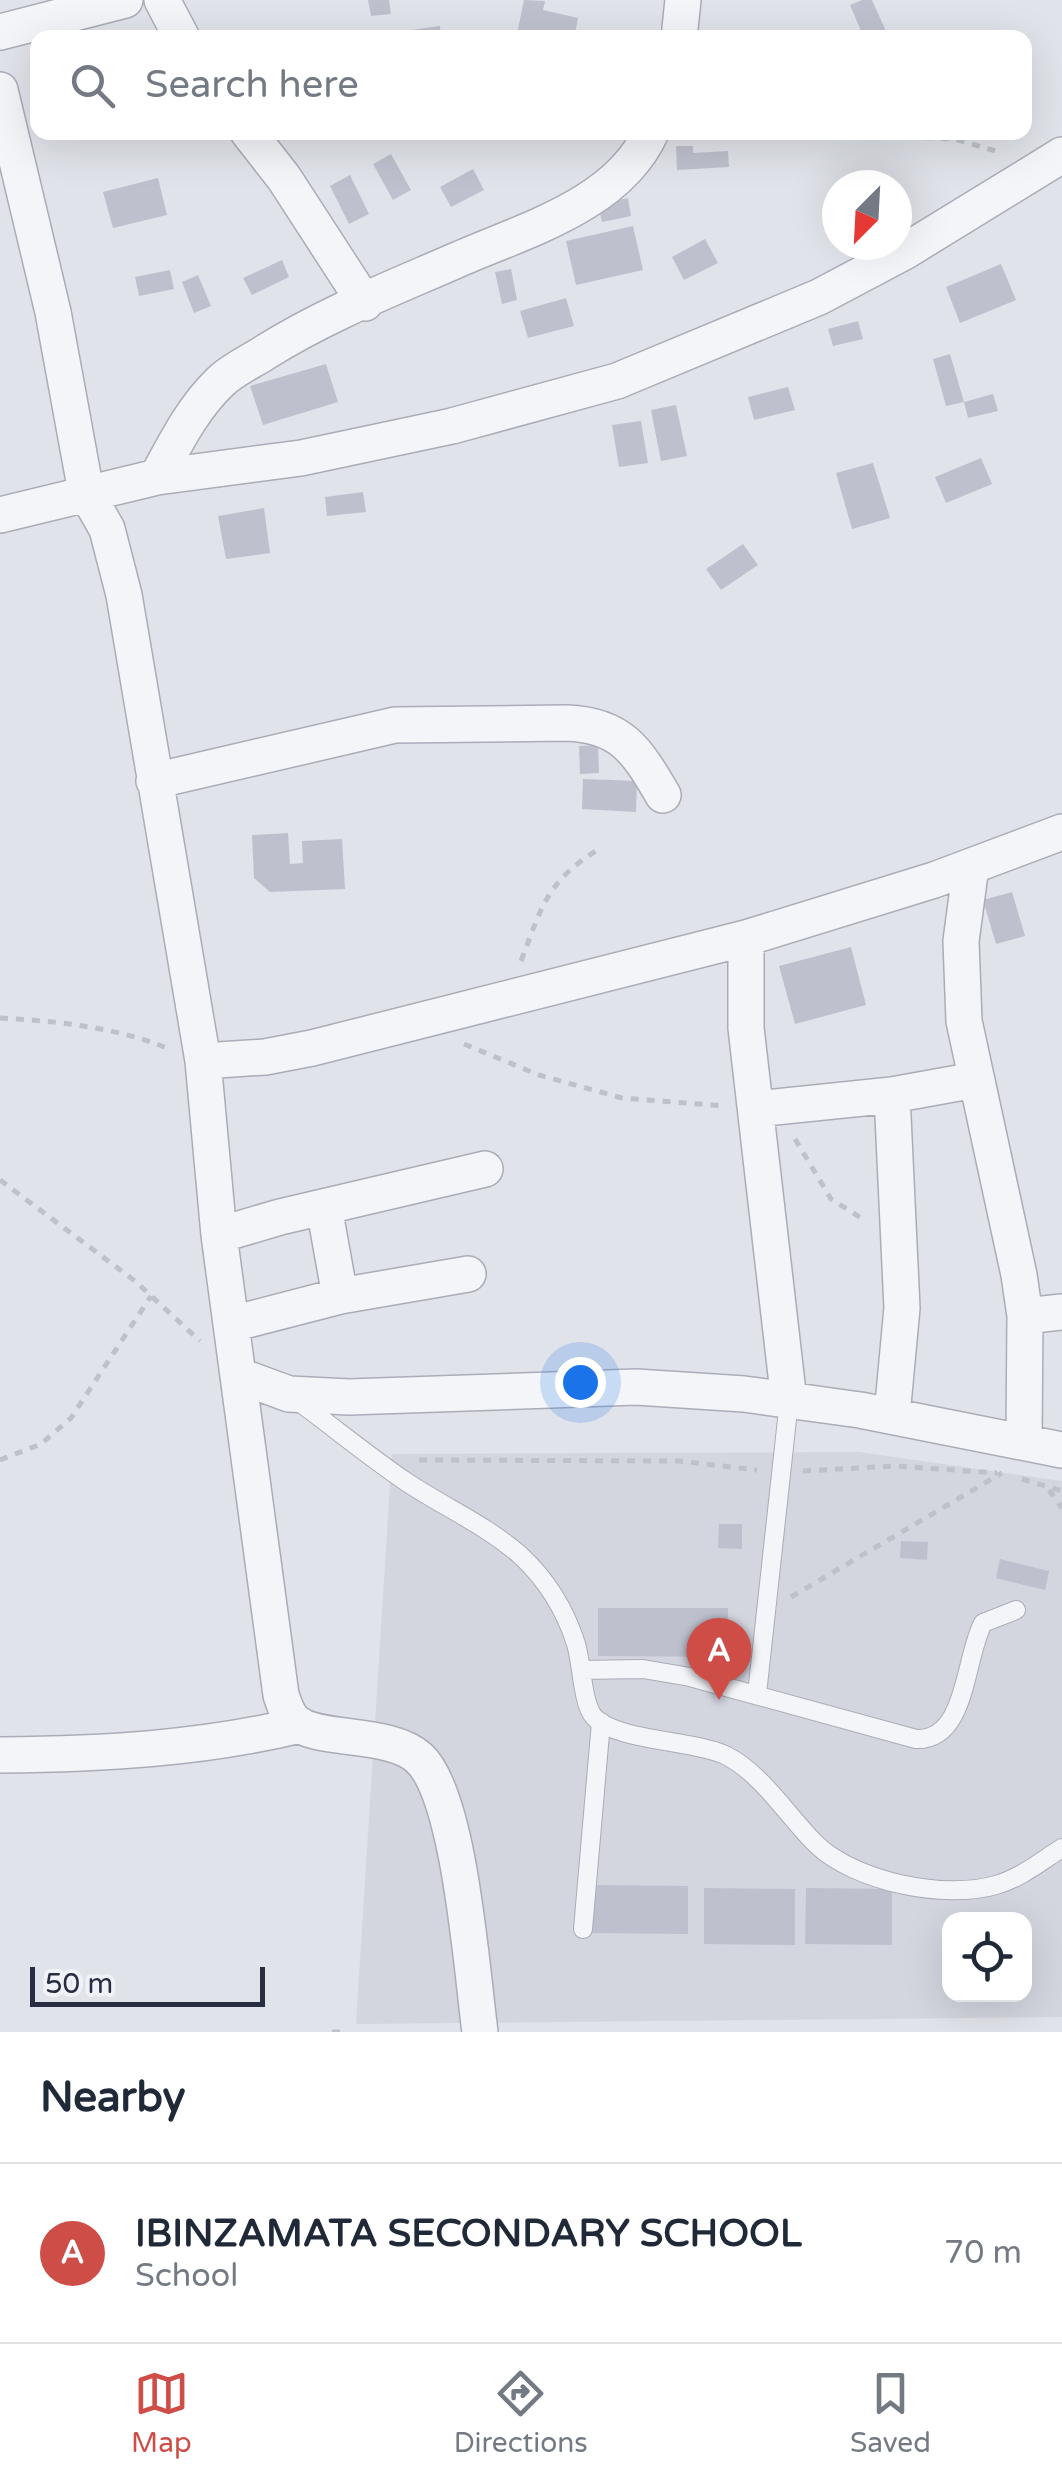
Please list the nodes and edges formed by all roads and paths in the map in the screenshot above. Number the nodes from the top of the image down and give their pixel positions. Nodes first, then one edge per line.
1 (125, 0) edge
2 (162, 0) edge
3 (683, 0) edge
4 (178, 30) edge
5 (679, 30) edge
6 (0, 32) edge
7 (0, 90) edge
8 (254, 140) edge
9 (646, 140) edge
10 (959, 140) edge
11 (1052, 162) edge
12 (364, 302) junction
13 (157, 478) junction
14 (86, 492) junction
15 (0, 515) edge
16 (154, 781) junction
17 (663, 795) dead end
18 (1062, 832) edge
19 (598, 849) dead end
20 (971, 866) junction
21 (746, 938) junction
22 (508, 997) junction
23 (0, 1018) edge
24 (410, 1026) junction
25 (202, 1061) junction
26 (975, 1080) junction
27 (892, 1094) junction
28 (756, 1109) junction
29 (485, 1169) dead end
30 (0, 1180) edge
31 (324, 1207) junction
32 (863, 1220) dead end
33 (219, 1235) junction
34 (468, 1274) dead end
35 (151, 1296) junction
36 (340, 1296) junction
37 (1062, 1312) edge
38 (1024, 1316) junction
39 (232, 1324) junction
40 (240, 1376) junction
41 (288, 1394) junction
42 (789, 1400) junction
43 (892, 1415) junction
44 (1024, 1440) junction
45 (1062, 1450) edge
46 (0, 1460) edge
47 (378, 1460) junction
48 (782, 1472) junction
49 (1002, 1474) junction
50 (1047, 1487) junction
51 (1062, 1491) edge
52 (1062, 1508) edge
53 (1016, 1610) dead end
54 (768, 1612) junction
55 (581, 1670) junction
56 (757, 1694) junction
57 (601, 1722) junction
58 (300, 1725) junction
59 (0, 1754) edge
60 (1062, 1848) edge
61 (583, 1929) dead end
62 (332, 2032) edge
63 (345, 2032) edge
64 (480, 2032) edge

1 - 6 street
2 - 4 street
3 - 5 street
7 - 14 street
8 - 12 street
9 - 12 street
10 - 11 path
11 - 13 street
12 - 13 street
13 - 14 street
14 - 15 street
14 - 16 street
16 - 17 street
16 - 25 street
18 - 20 street
19 - 22 path
20 - 21 street
20 - 26 street
21 - 22 street
21 - 28 street
22 - 24 street
23 - 25 path
24 - 25 street
24 - 28 path
25 - 33 street
26 - 27 street
26 - 38 street
27 - 28 street
27 - 43 street
28 - 32 path
28 - 42 street
29 - 31 street
30 - 35 path
31 - 33 street
31 - 36 street
33 - 39 street
34 - 36 street
35 - 40 path
35 - 46 path
36 - 39 street
37 - 38 street
38 - 44 street
39 - 40 street
40 - 41 street
40 - 58 street
41 - 42 street
41 - 47 lane
42 - 43 street
42 - 48 lane
43 - 44 street
44 - 45 street
47 - 48 path
47 - 55 lane
48 - 49 path
48 - 54 lane
49 - 50 path
49 - 54 path
50 - 51 path
50 - 52 path
53 - 56 lane
54 - 56 lane
55 - 56 lane
55 - 57 lane
57 - 60 lane
57 - 61 lane
58 - 59 street
58 - 64 street
62 - 63 path

